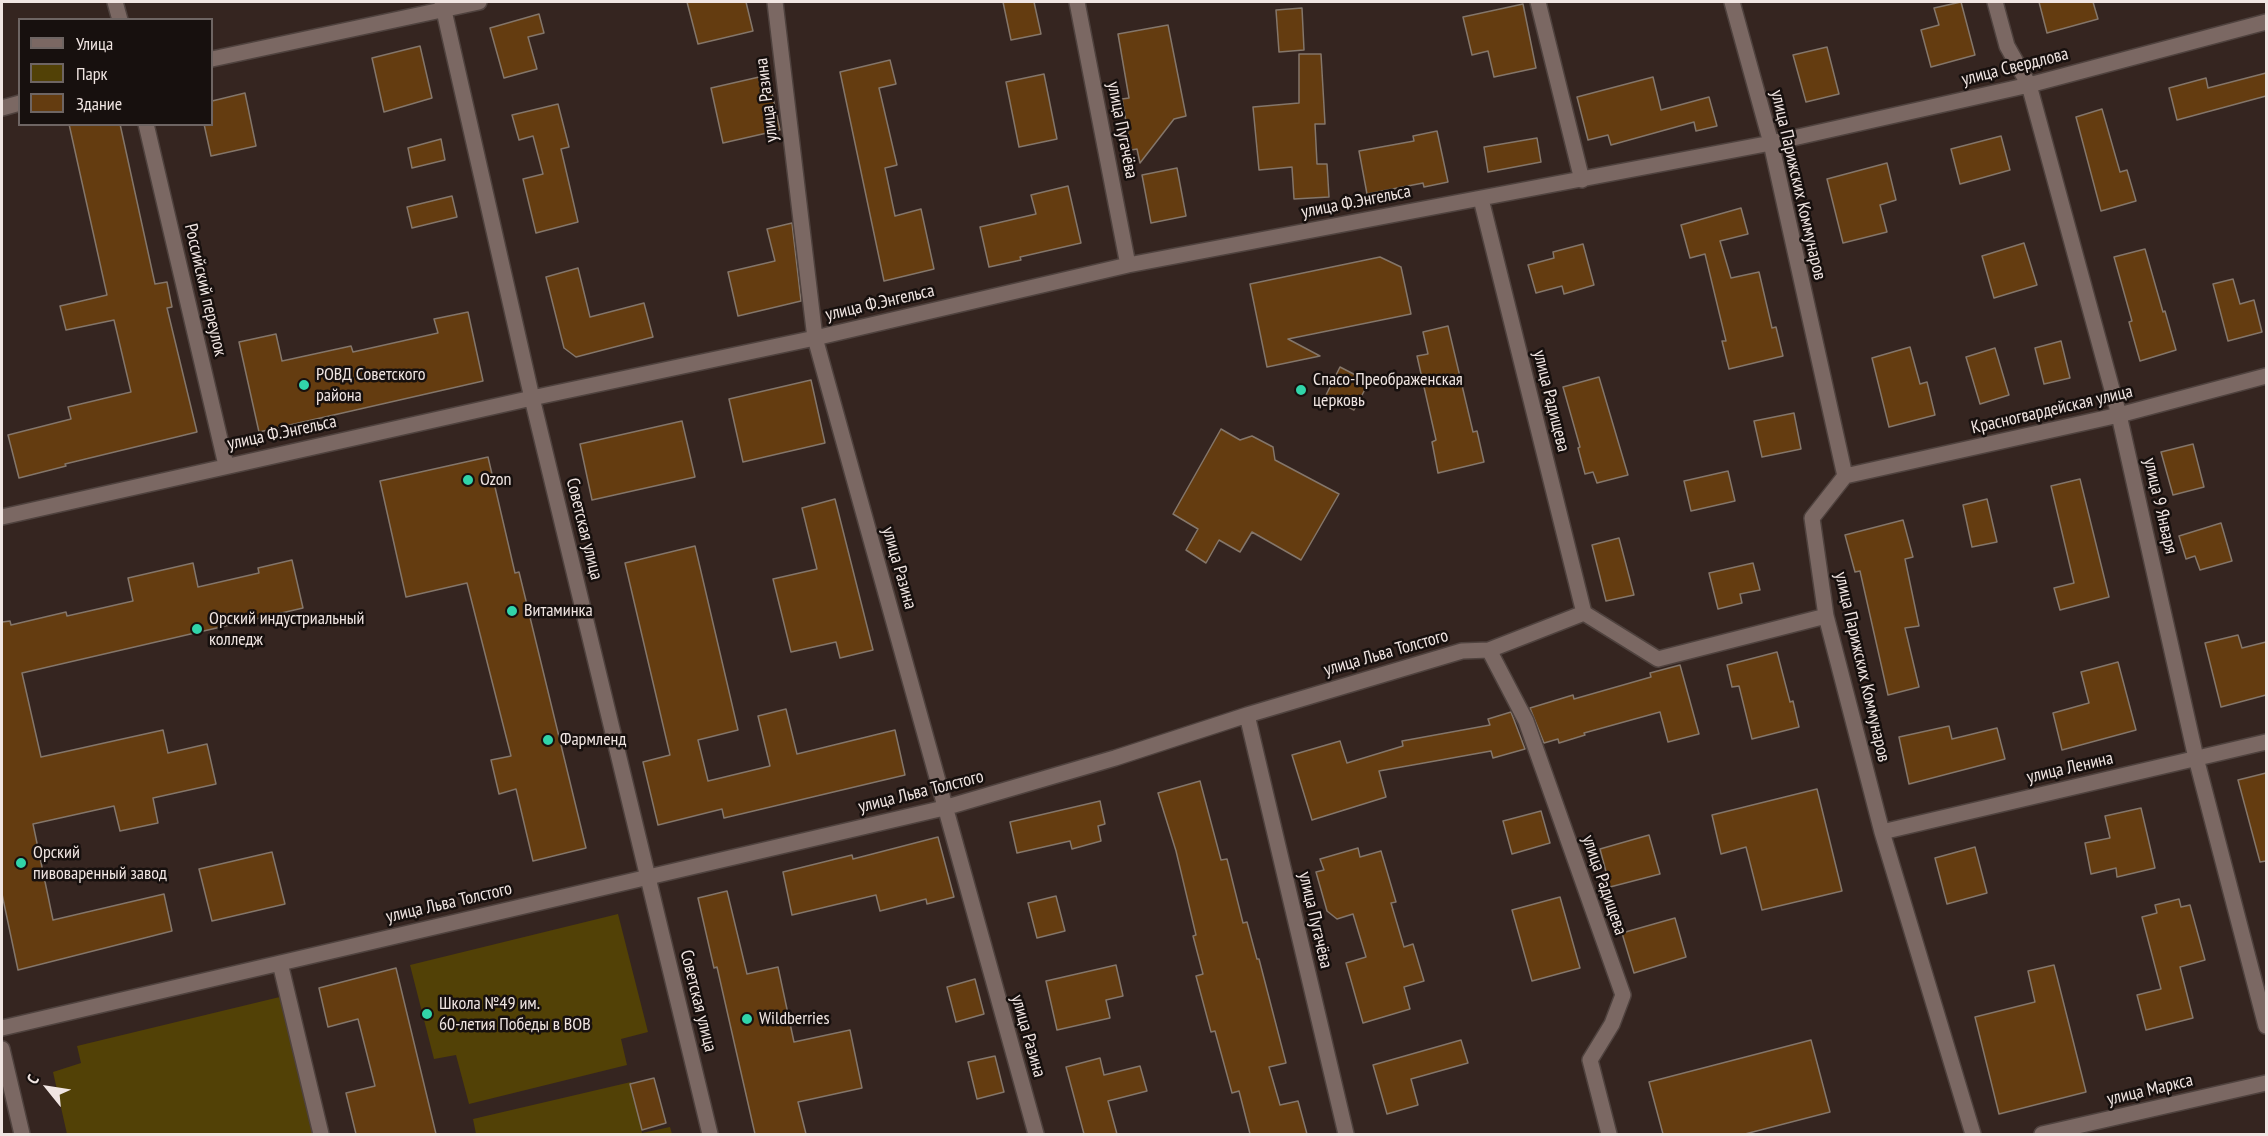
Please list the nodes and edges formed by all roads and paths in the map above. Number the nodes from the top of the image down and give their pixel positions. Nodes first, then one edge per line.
1 (115, 2) edge
2 (480, 2) edge
3 (775, 2) edge
4 (1077, 2) edge
5 (1538, 2) edge
6 (1732, 2) edge
7 (1995, 2) edge
8 (443, 6) edge
9 (119, 18) edge
10 (2266, 22) edge
11 (213, 59) edge
12 (2030, 85) junction
13 (18, 104) edge
14 (2, 108) edge
15 (146, 126) edge
16 (1771, 143) junction
17 (1582, 180) junction
18 (1481, 199) junction
19 (1128, 265) junction
20 (815, 338) junction
21 (2266, 376) edge
22 (532, 398) junction
23 (2119, 415) junction
24 (226, 465) junction
25 (1845, 476) junction
26 (2, 517) edge
27 (1584, 613) junction
28 (1826, 616) junction
29 (1489, 650) junction
30 (1247, 715) junction
31 (2266, 742) edge
32 (2196, 758) junction
33 (944, 808) junction
34 (1882, 832) junction
35 (648, 876) junction
36 (280, 963) junction
37 (2266, 1026) edge
38 (2, 1028) edge
39 (2, 1049) edge
40 (2266, 1083) edge
41 (22, 1134) edge
42 (321, 1134) edge
43 (710, 1134) edge
44 (1036, 1134) edge
45 (1346, 1134) edge
46 (1609, 1134) edge
47 (1972, 1134) edge
48 (2042, 1134) edge

1 - 9 street
2 - 8 street
3 - 20 street, улица Разина
4 - 19 street, улица Пугачёва
5 - 17 street
6 - 16 street, улица Парижских Коммунаров
7 - 12 street, улица 9 Января
8 - 11 street
8 - 22 street, Советская улица
10 - 12 street, улица Свердлова
12 - 16 street, улица Свердлова
12 - 23 street, улица 9 Января
13 - 14 street
15 - 24 street, Российский переулок
16 - 17 street, улица Ф.Энгельса
16 - 25 street, улица Парижских Коммунаров
17 - 18 street, улица Ф.Энгельса
18 - 19 street, улица Ф.Энгельса
18 - 27 street, улица Радищева
19 - 20 street, улица Ф.Энгельса
20 - 22 street, улица Ф.Энгельса
20 - 33 street, улица Разина
21 - 23 street, Красногвардейская улица
22 - 24 street, улица Ф.Энгельса
22 - 35 street, Советская улица
23 - 25 street, Красногвардейская улица
23 - 32 street, улица 9 Января
24 - 26 street, улица Ф.Энгельса
25 - 28 street, улица Парижских Коммунаров
27 - 28 street
27 - 29 street, улица Льва Толстого
28 - 34 street, улица Парижских Коммунаров
29 - 30 street, улица Льва Толстого
29 - 46 street, улица Радищева
30 - 33 street, улица Льва Толстого
30 - 45 street, улица Пугачёва
31 - 32 street, улица Ленина
32 - 34 street, улица Ленина
32 - 37 street, улица 9 Января
33 - 35 street, улица Льва Толстого
33 - 44 street, улица Разина
34 - 47 street, улица Парижских Коммунаров
35 - 36 street, улица Льва Толстого
35 - 43 street, Советская улица
36 - 38 street, улица Льва Толстого
36 - 42 street
39 - 41 street
40 - 48 street, улица Маркса

